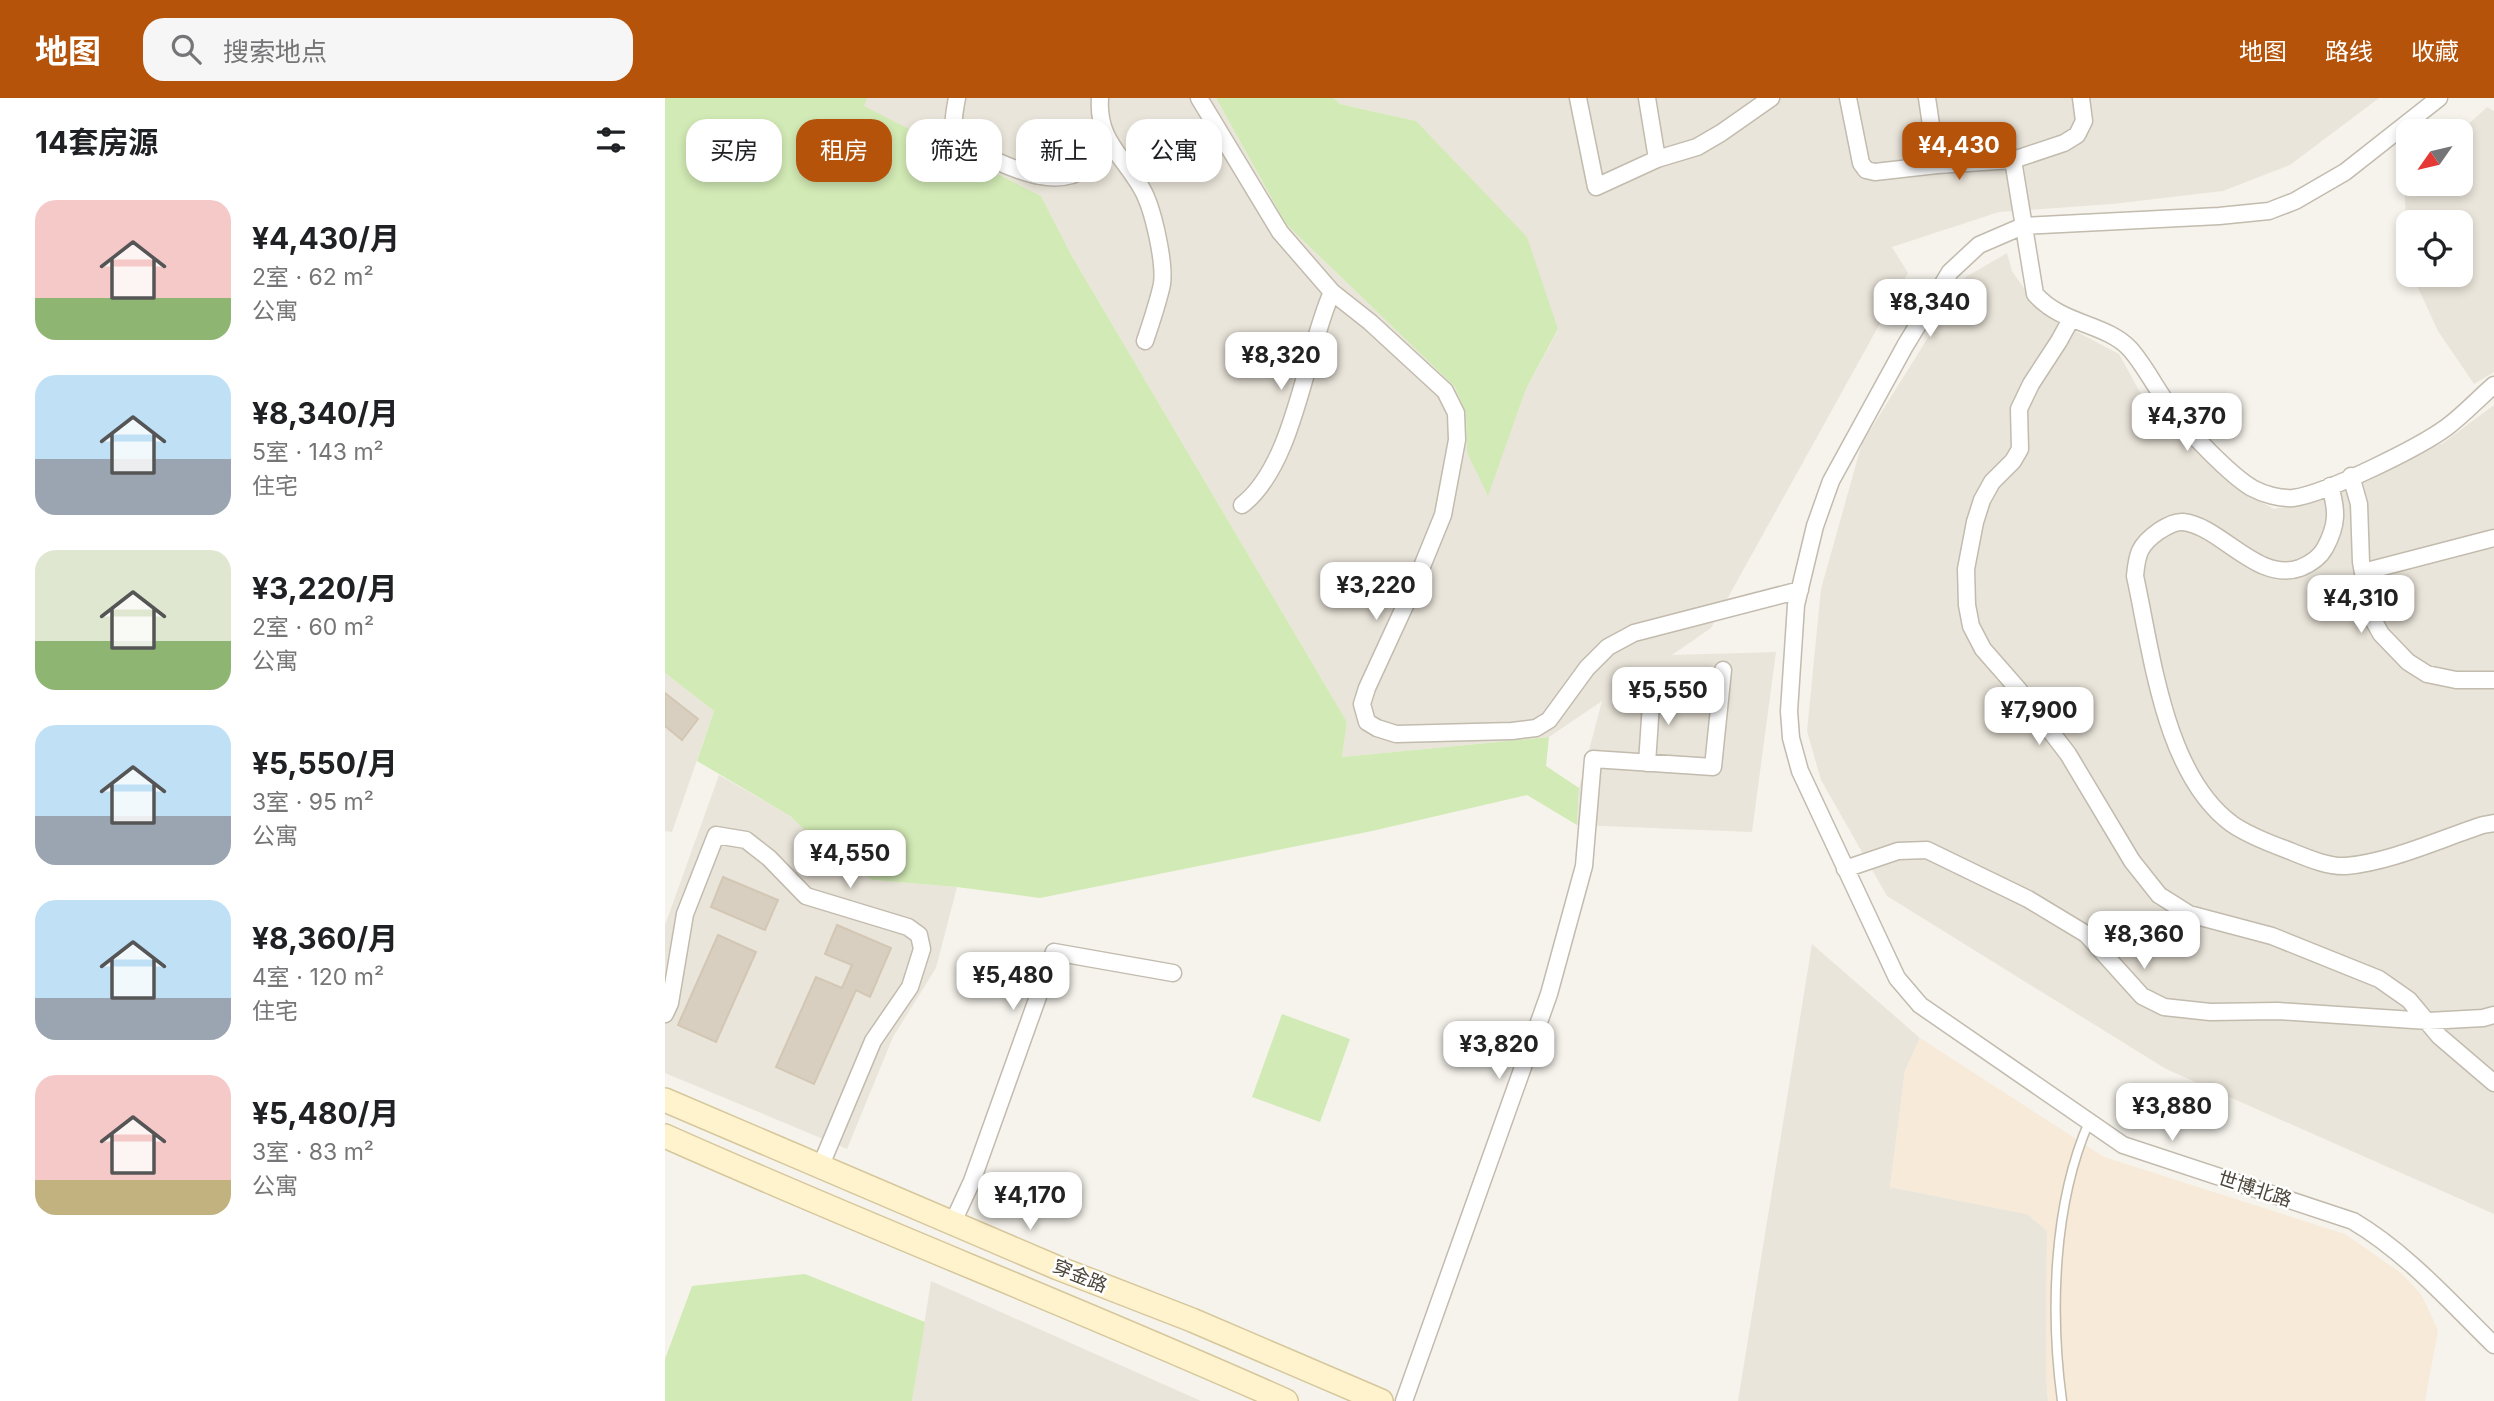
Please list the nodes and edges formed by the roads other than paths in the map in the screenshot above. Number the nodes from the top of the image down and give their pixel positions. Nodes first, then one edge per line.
1 (957, 98) edge
2 (1100, 98) edge
3 (1199, 98) edge
4 (1578, 98) edge
5 (1647, 98) edge
6 (1771, 98) edge
7 (1848, 98) edge
8 (1927, 98) edge
9 (2081, 98) edge
10 (2439, 98) edge
11 (1100, 119) edge
12 (1112, 146) edge
13 (1657, 159) junction
14 (2013, 160) junction
15 (1937, 165) junction
16 (1016, 168) edge
17 (2023, 226) junction
18 (1332, 292) junction
19 (2071, 319) junction
20 (1145, 341) dead end
21 (2494, 385) edge
22 (2351, 476) junction
23 (2330, 486) junction
24 (1242, 505) dead end
25 (2494, 538) edge
26 (2363, 572) junction
27 (1800, 590) junction
28 (1723, 670) dead end
29 (2494, 680) edge
30 (1652, 689) dead end
31 (1647, 762) junction
32 (2494, 823) edge
33 (1845, 869) junction
34 (1173, 973) dead end
35 (665, 1014) edge
36 (2494, 1015) edge
37 (2428, 1021) junction
38 (2494, 1083) edge
39 (665, 1100) edge
40 (2089, 1122) junction
41 (665, 1136) edge
42 (821, 1165) junction
43 (953, 1222) junction
44 (2494, 1345) edge
45 (1286, 1401) edge
46 (1381, 1401) edge
47 (1404, 1401) edge
48 (2062, 1401) edge

1 - 16 street
2 - 11 street
3 - 18 street
4 - 13 street
5 - 13 street
6 - 13 street
7 - 15 street
8 - 15 street
9 - 14 street
10 - 17 street
12 - 20 street
14 - 15 street
14 - 17 street
17 - 19 street
17 - 27 street, 世博北路
18 - 24 street
18 - 27 street
19 - 23 street
19 - 37 street
21 - 22 street
22 - 23 street
22 - 26 street
23 - 32 street
25 - 26 street
26 - 29 street
27 - 33 street, 世博北路
28 - 31 street
30 - 31 street
31 - 47 street
33 - 37 street
33 - 40 street, 世博北路
34 - 43 street
35 - 42 street
36 - 37 street
37 - 38 street
39 - 42 main road, 穿金路
40 - 44 street, 世博北路
40 - 48 lane
41 - 45 main road, 穿金路
42 - 43 main road, 穿金路
43 - 46 main road, 穿金路

